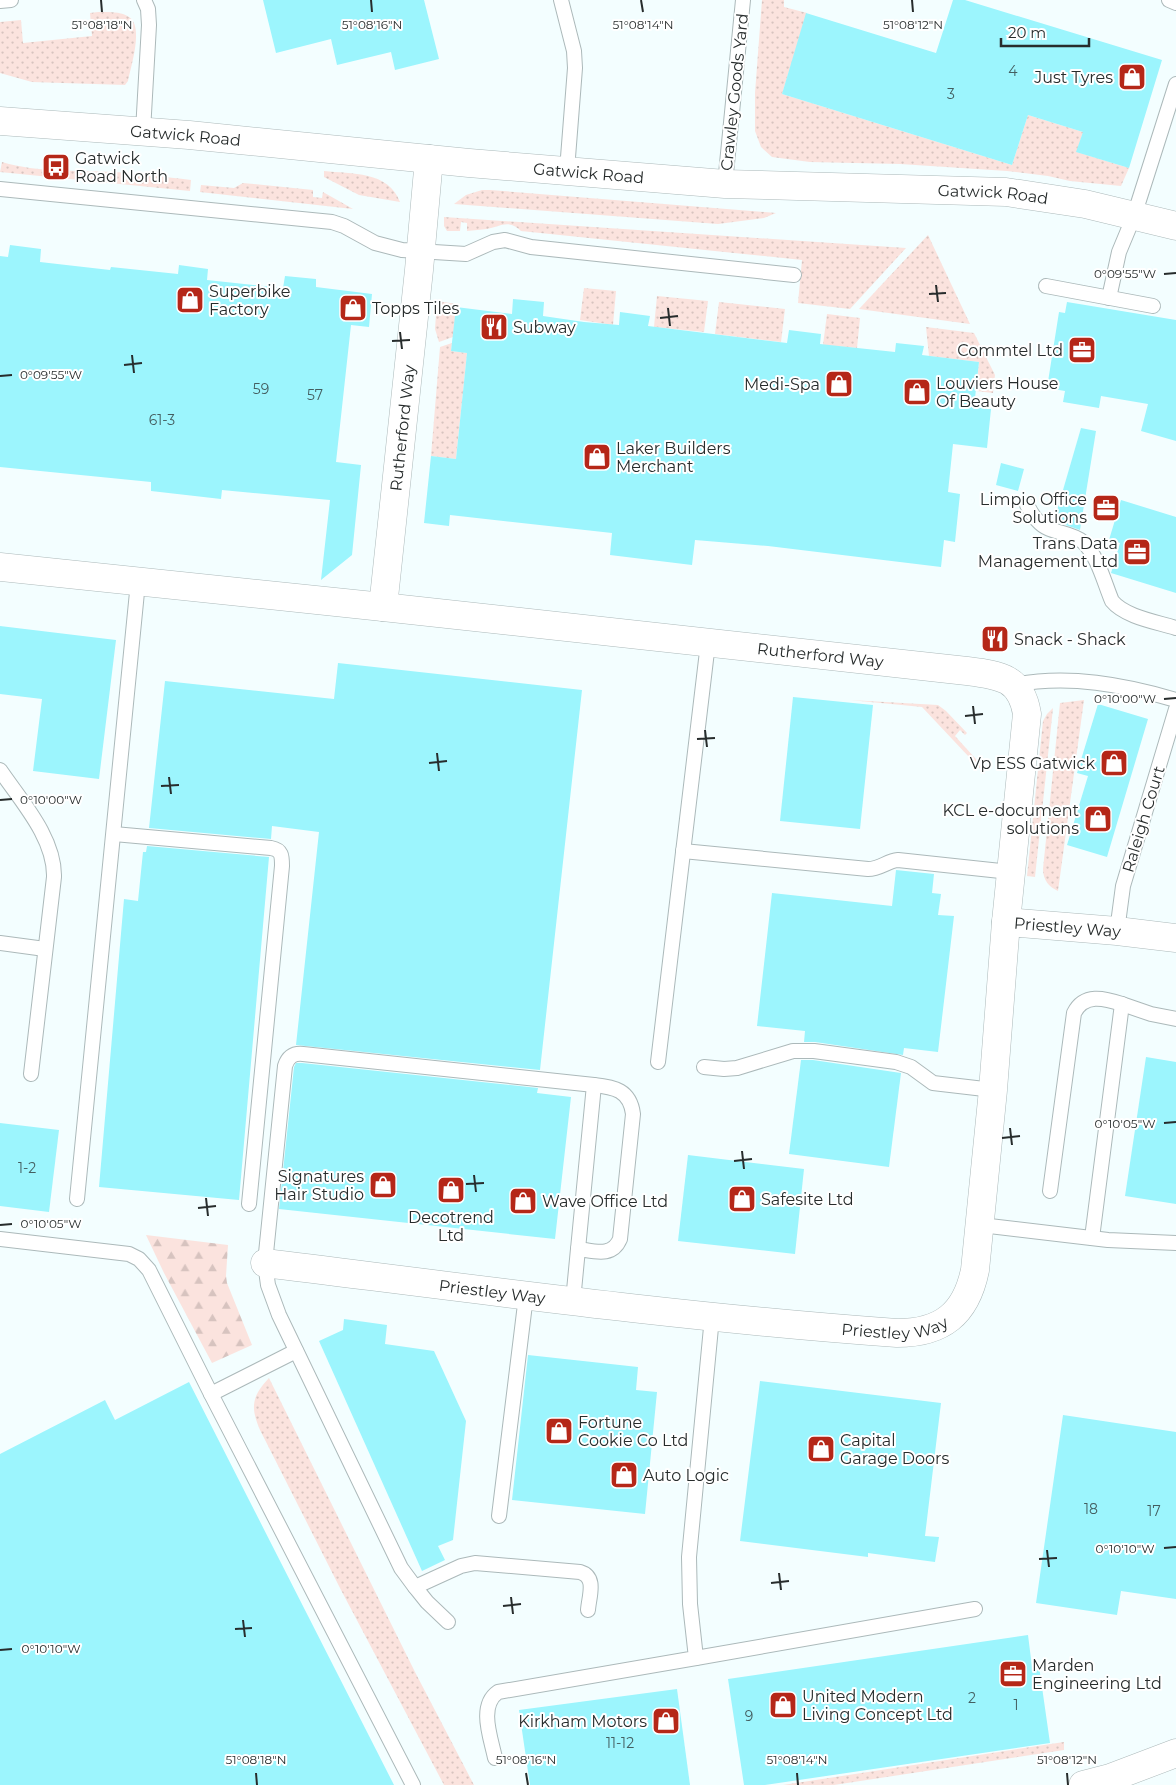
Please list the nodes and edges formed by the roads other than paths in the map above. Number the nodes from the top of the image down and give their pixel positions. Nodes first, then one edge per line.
1 (11, 0) edge
2 (144, 0) edge
3 (560, 0) edge
4 (743, 0) edge
5 (1169, 0) edge
6 (0, 2) edge
7 (1176, 3) edge
8 (1176, 84) edge
9 (0, 121) edge
10 (143, 131) junction
11 (430, 160) junction
12 (567, 170) junction
13 (725, 184) junction
14 (0, 189) edge
15 (1134, 216) junction
16 (1176, 226) edge
17 (421, 251) junction
18 (794, 275) dead end
19 (1046, 286) dead end
20 (1109, 298) junction
21 (1152, 306) dead end
22 (1027, 505) dead end
23 (0, 567) edge
24 (138, 582) junction
25 (382, 607) junction
26 (1176, 628) edge
27 (708, 644) junction
28 (1014, 684) junction
29 (1176, 700) edge
30 (1176, 709) edge
31 (0, 770) edge
32 (114, 834) junction
33 (683, 851) junction
34 (1010, 872) junction
35 (1006, 922) junction
36 (1117, 931) junction
37 (1176, 938) edge
38 (0, 943) edge
39 (45, 949) junction
40 (1122, 1004) junction
41 (1176, 1019) edge
42 (658, 1062) dead end
43 (704, 1067) dead end
44 (31, 1074) dead end
45 (594, 1085) junction
46 (993, 1090) junction
47 (1050, 1191) dead end
48 (78, 1199) dead end
49 (249, 1204) dead end
50 (981, 1226) junction
51 (0, 1238) edge
52 (1092, 1238) junction
53 (1176, 1243) edge
54 (578, 1249) junction
55 (265, 1263) junction
56 (526, 1296) junction
57 (573, 1301) junction
58 (712, 1317) junction
59 (296, 1351) junction
60 (211, 1394) junction
61 (499, 1516) dead end
62 (415, 1587) junction
63 (975, 1609) dead end
64 (588, 1610) dead end
65 (448, 1622) dead end
66 (696, 1658) junction
67 (1176, 1753) edge
68 (495, 1758) dead end
69 (413, 1785) edge
70 (1083, 1785) edge

1 - 6 lane
2 - 10 lane
3 - 12 lane
4 - 13 lane, Crawley Goods Yard
5 - 7 lane
8 - 15 lane
9 - 10 street, Gatwick Road
10 - 11 street, Gatwick Road
11 - 12 street, Gatwick Road
11 - 17 street, Rutherford Way
12 - 13 street, Gatwick Road
13 - 15 street, Gatwick Road
14 - 17 lane
15 - 16 street, Gatwick Road
15 - 20 lane
17 - 18 lane
17 - 25 street, Rutherford Way
19 - 20 lane
20 - 21 lane
22 - 26 lane
23 - 24 street, Rutherford Way
24 - 25 street, Rutherford Way
24 - 32 lane
25 - 27 street, Rutherford Way
27 - 28 street, Rutherford Way
27 - 33 lane
28 - 29 lane
28 - 34 street
30 - 36 lane, Raleigh Court
31 - 39 lane
32 - 48 lane
32 - 49 lane
33 - 34 lane
33 - 42 lane
34 - 35 street
35 - 36 street, Priestley Way
35 - 46 street, Priestley Way
36 - 37 street, Priestley Way
38 - 39 lane
39 - 44 lane
40 - 41 lane
40 - 47 lane
40 - 52 lane
43 - 46 lane
45 - 54 lane
45 - 54 lane
45 - 55 lane
46 - 50 street, Priestley Way
50 - 52 lane
50 - 58 street, Priestley Way
51 - 60 lane
52 - 53 lane
54 - 57 lane
55 - 56 street, Priestley Way
55 - 59 lane
56 - 57 street, Priestley Way
56 - 61 lane
57 - 58 street, Priestley Way
58 - 66 lane
59 - 60 lane
59 - 62 lane
60 - 69 lane
62 - 64 lane
62 - 65 lane
63 - 66 lane
66 - 68 lane
67 - 70 street

